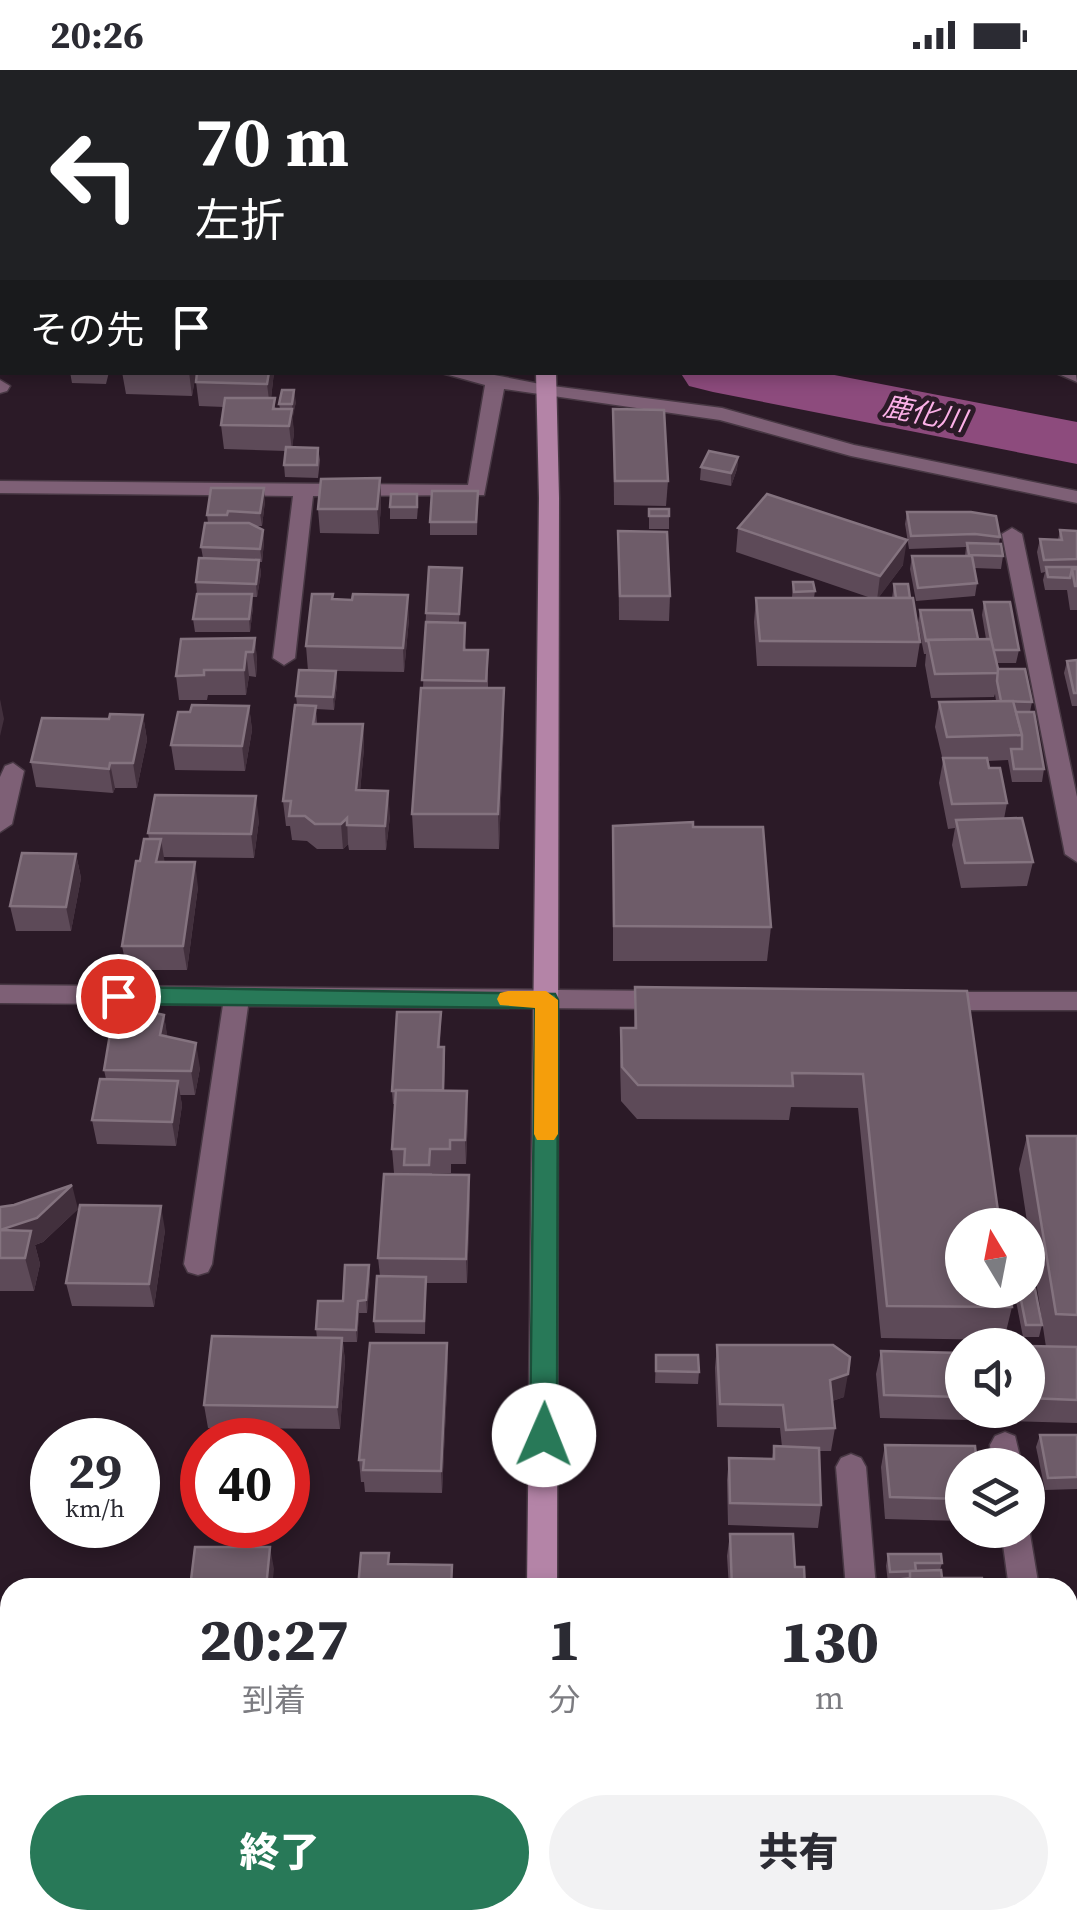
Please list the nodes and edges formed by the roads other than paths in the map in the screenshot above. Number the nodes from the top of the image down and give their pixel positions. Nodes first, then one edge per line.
1 (461, 375) edge
2 (494, 382) junction
3 (546, 382) edge
4 (0, 487) edge
5 (304, 489) junction
6 (1077, 497) edge
7 (1012, 534) dead end
8 (284, 658) dead end
9 (13, 771) dead end
10 (0, 824) edge
11 (1077, 854) edge
12 (0, 994) edge
13 (237, 997) junction
14 (546, 1000) junction
15 (684, 1000) edge
16 (900, 1001) edge
17 (1077, 1001) edge
18 (198, 1264) dead end
19 (851, 1467) dead end
20 (1018, 1548) edge
21 (542, 1578) edge
22 (860, 1578) edge
23 (1023, 1578) edge

1 - 2 street
2 - 3 street
2 - 5 street
3 - 6 street
3 - 14 street
4 - 5 street
5 - 8 street
7 - 11 street
9 - 10 street
12 - 13 street
13 - 14 street
13 - 18 street
14 - 15 street
14 - 21 street
16 - 17 street
19 - 22 street
20 - 23 street

